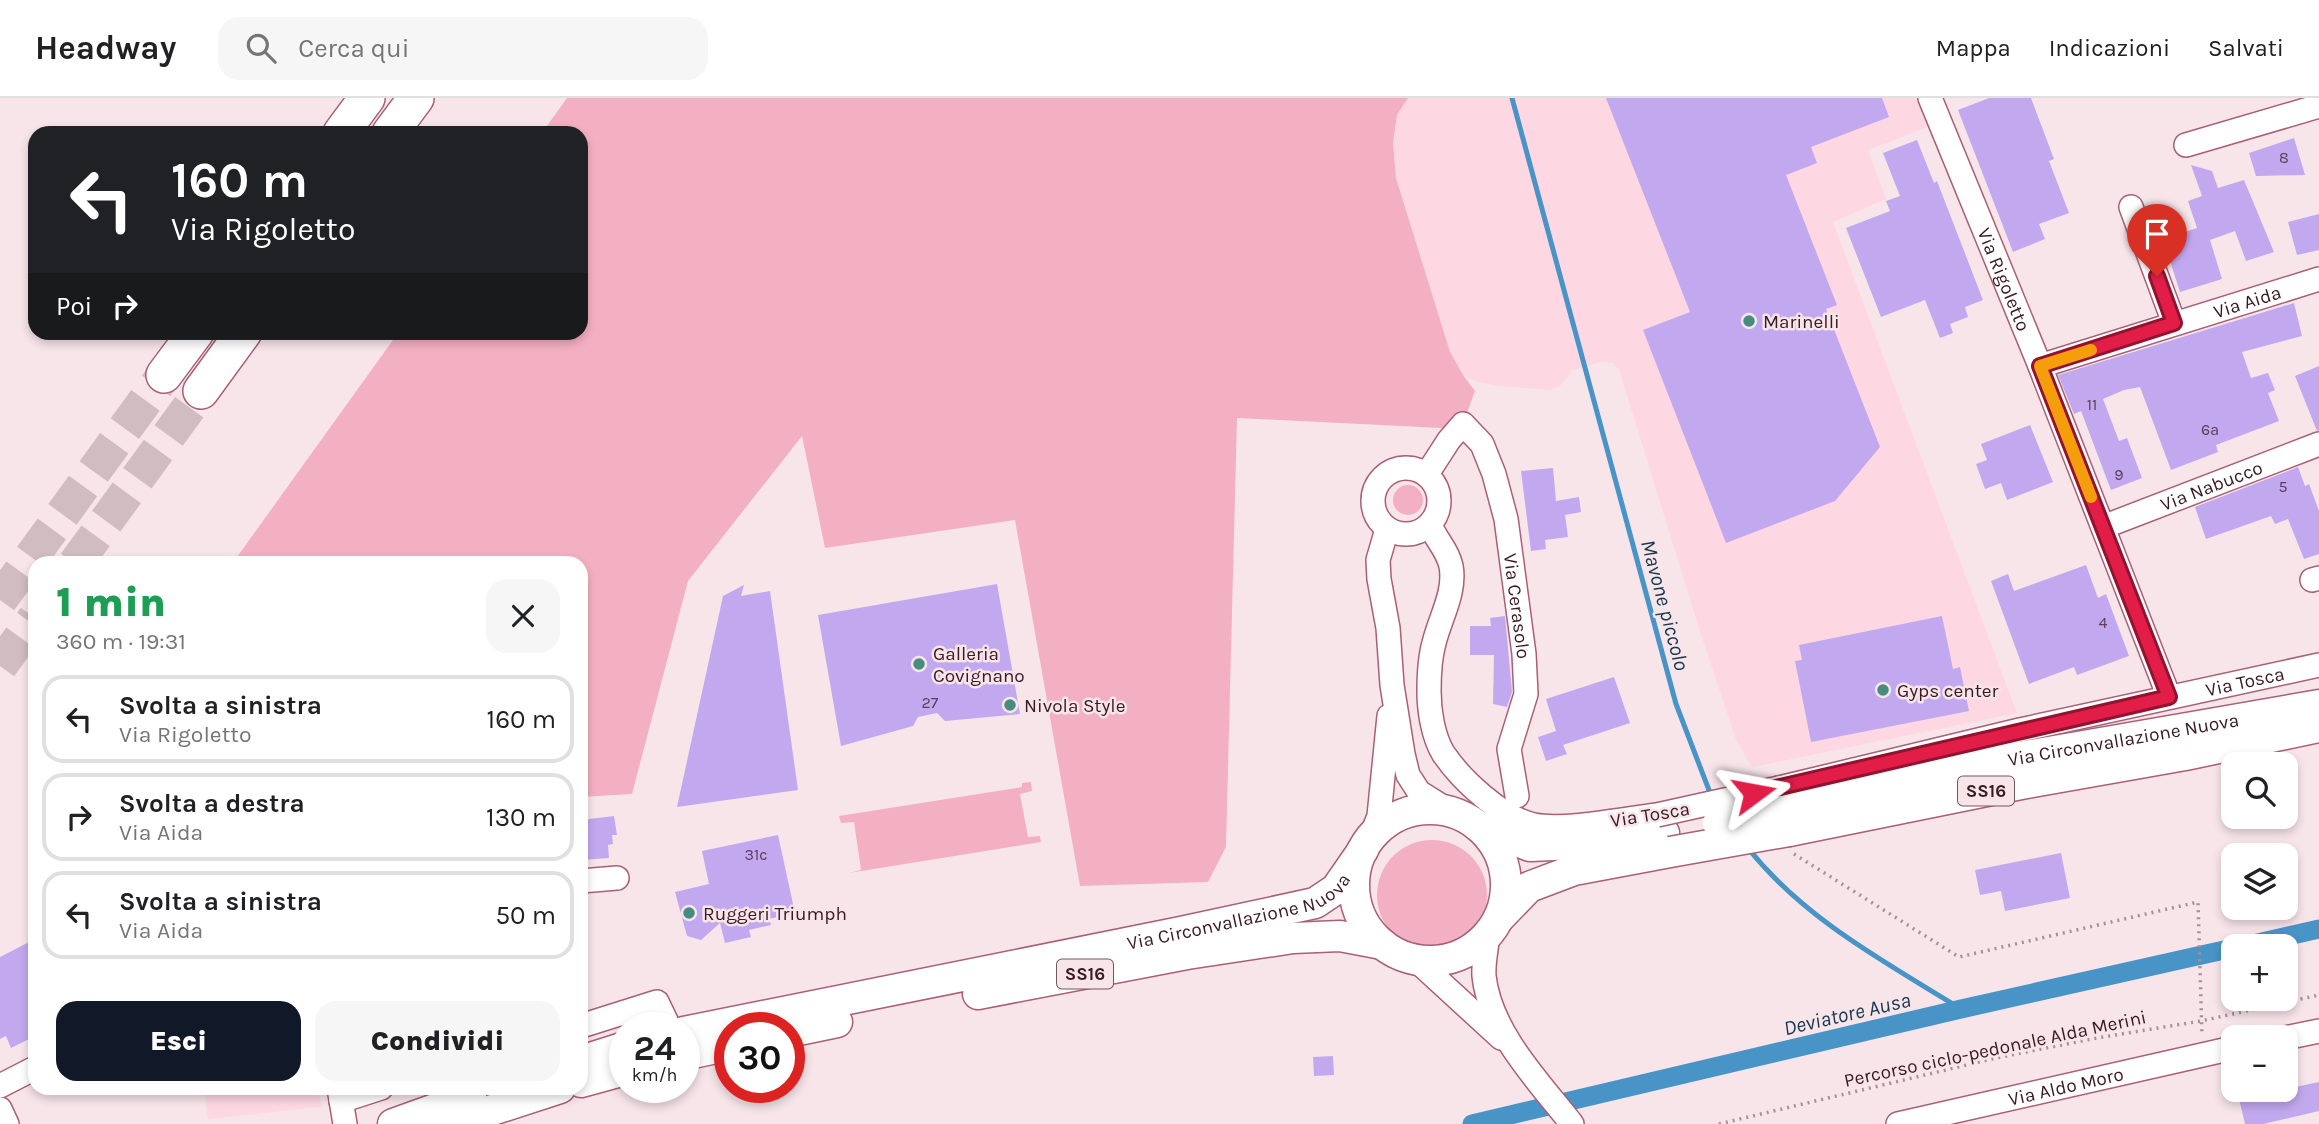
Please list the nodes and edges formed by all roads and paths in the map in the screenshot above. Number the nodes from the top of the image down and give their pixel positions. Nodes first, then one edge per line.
1 (367, 98) edge
2 (416, 98) edge
3 (1930, 98) edge
4 (2319, 106) edge
5 (346, 126) edge
6 (395, 126) edge
7 (2186, 145) dead end
8 (2131, 207) dead end
9 (2319, 279) edge
10 (2174, 323) junction
11 (189, 340) edge
12 (238, 340) edge
13 (2040, 366) junction
14 (164, 375) tunnel mouth
15 (201, 391) tunnel mouth
16 (2319, 443) edge
17 (1427, 474) junction
18 (1430, 524) junction
19 (2103, 527) junction
20 (1387, 529) junction
21 (2319, 665) edge
22 (1392, 685) junction
23 (2169, 697) junction
24 (2319, 705) edge
25 (2319, 727) edge
26 (1517, 796) dead end
27 (1451, 812) junction
28 (1785, 820) junction
29 (1477, 826) junction
30 (1663, 833) junction
31 (1367, 844) junction
32 (617, 877) dead end
33 (588, 880) edge
34 (1492, 927) junction
35 (1382, 944) junction
36 (1416, 960) junction
37 (2319, 995) edge
38 (625, 1012) edge
39 (662, 1012) edge
40 (609, 1017) edge
41 (2201, 1021) junction
42 (588, 1024) edge
43 (700, 1029) edge
44 (805, 1029) edge
45 (2319, 1031) edge
46 (2298, 1035) edge
47 (1513, 1050) junction
48 (2221, 1051) edge
49 (609, 1052) edge
50 (588, 1059) edge
51 (28, 1072) edge
52 (609, 1074) edge
53 (588, 1080) edge
54 (0, 1086) edge
55 (340, 1095) edge
56 (474, 1095) edge
57 (538, 1095) edge
58 (0, 1109) edge
59 (7, 1124) edge
60 (345, 1124) edge
61 (393, 1124) edge
62 (449, 1124) edge
63 (1572, 1124) edge
64 (1719, 1124) edge
65 (1898, 1124) edge

1 - 5 highway
2 - 6 highway
3 - 13 street, Via Rigoletto
4 - 7 street
8 - 10 street
9 - 10 street, Via Aida
10 - 13 street, Via Aida
11 - 14 highway
12 - 15 highway
13 - 19 street, Via Rigoletto
16 - 19 street, Via Nabucco
17 - 18 street
17 - 20 street
17 - 26 street, Via Cerasolo
18 - 20 street
18 - 30 street, Via Tosca
19 - 23 street, Via Rigoletto
20 - 22 street
21 - 23 street, Via Tosca
22 - 27 street
22 - 31 street
23 - 28 street, Via Tosca
24 - 28 main road, Via Circonvallazione Nuova / SS16
25 - 28 main road, Via Circonvallazione Nuova / SS16
27 - 29 main road, SS16
27 - 31 main road, SS16
28 - 30 main road, Via Circonvallazione Nuova / SS16, bridge
28 - 30 street, Via Tosca, bridge
28 - 41 path
29 - 30 main road, Via Circonvallazione Nuova / SS16
29 - 34 main road, SS16
30 - 34 main road, Via Circonvallazione Nuova / SS16
31 - 35 main road, SS16
31 - 43 main road, Via Circonvallazione Nuova / SS16
32 - 33 street
34 - 36 main road, SS16
34 - 47 street
35 - 36 main road, SS16
35 - 44 main road, Via Circonvallazione Nuova / SS16
36 - 47 street
37 - 41 path, Percorso ciclo-pedonale Alda Merini
38 - 39 street
40 - 42 street
41 - 64 path, Percorso ciclo-pedonale Alda Merini
45 - 46 street
47 - 63 street
48 - 65 street, Via Aldo Moro
49 - 50 main road
51 - 54 street
52 - 53 main road
55 - 60 street
56 - 61 main road
57 - 62 main road
58 - 59 street

